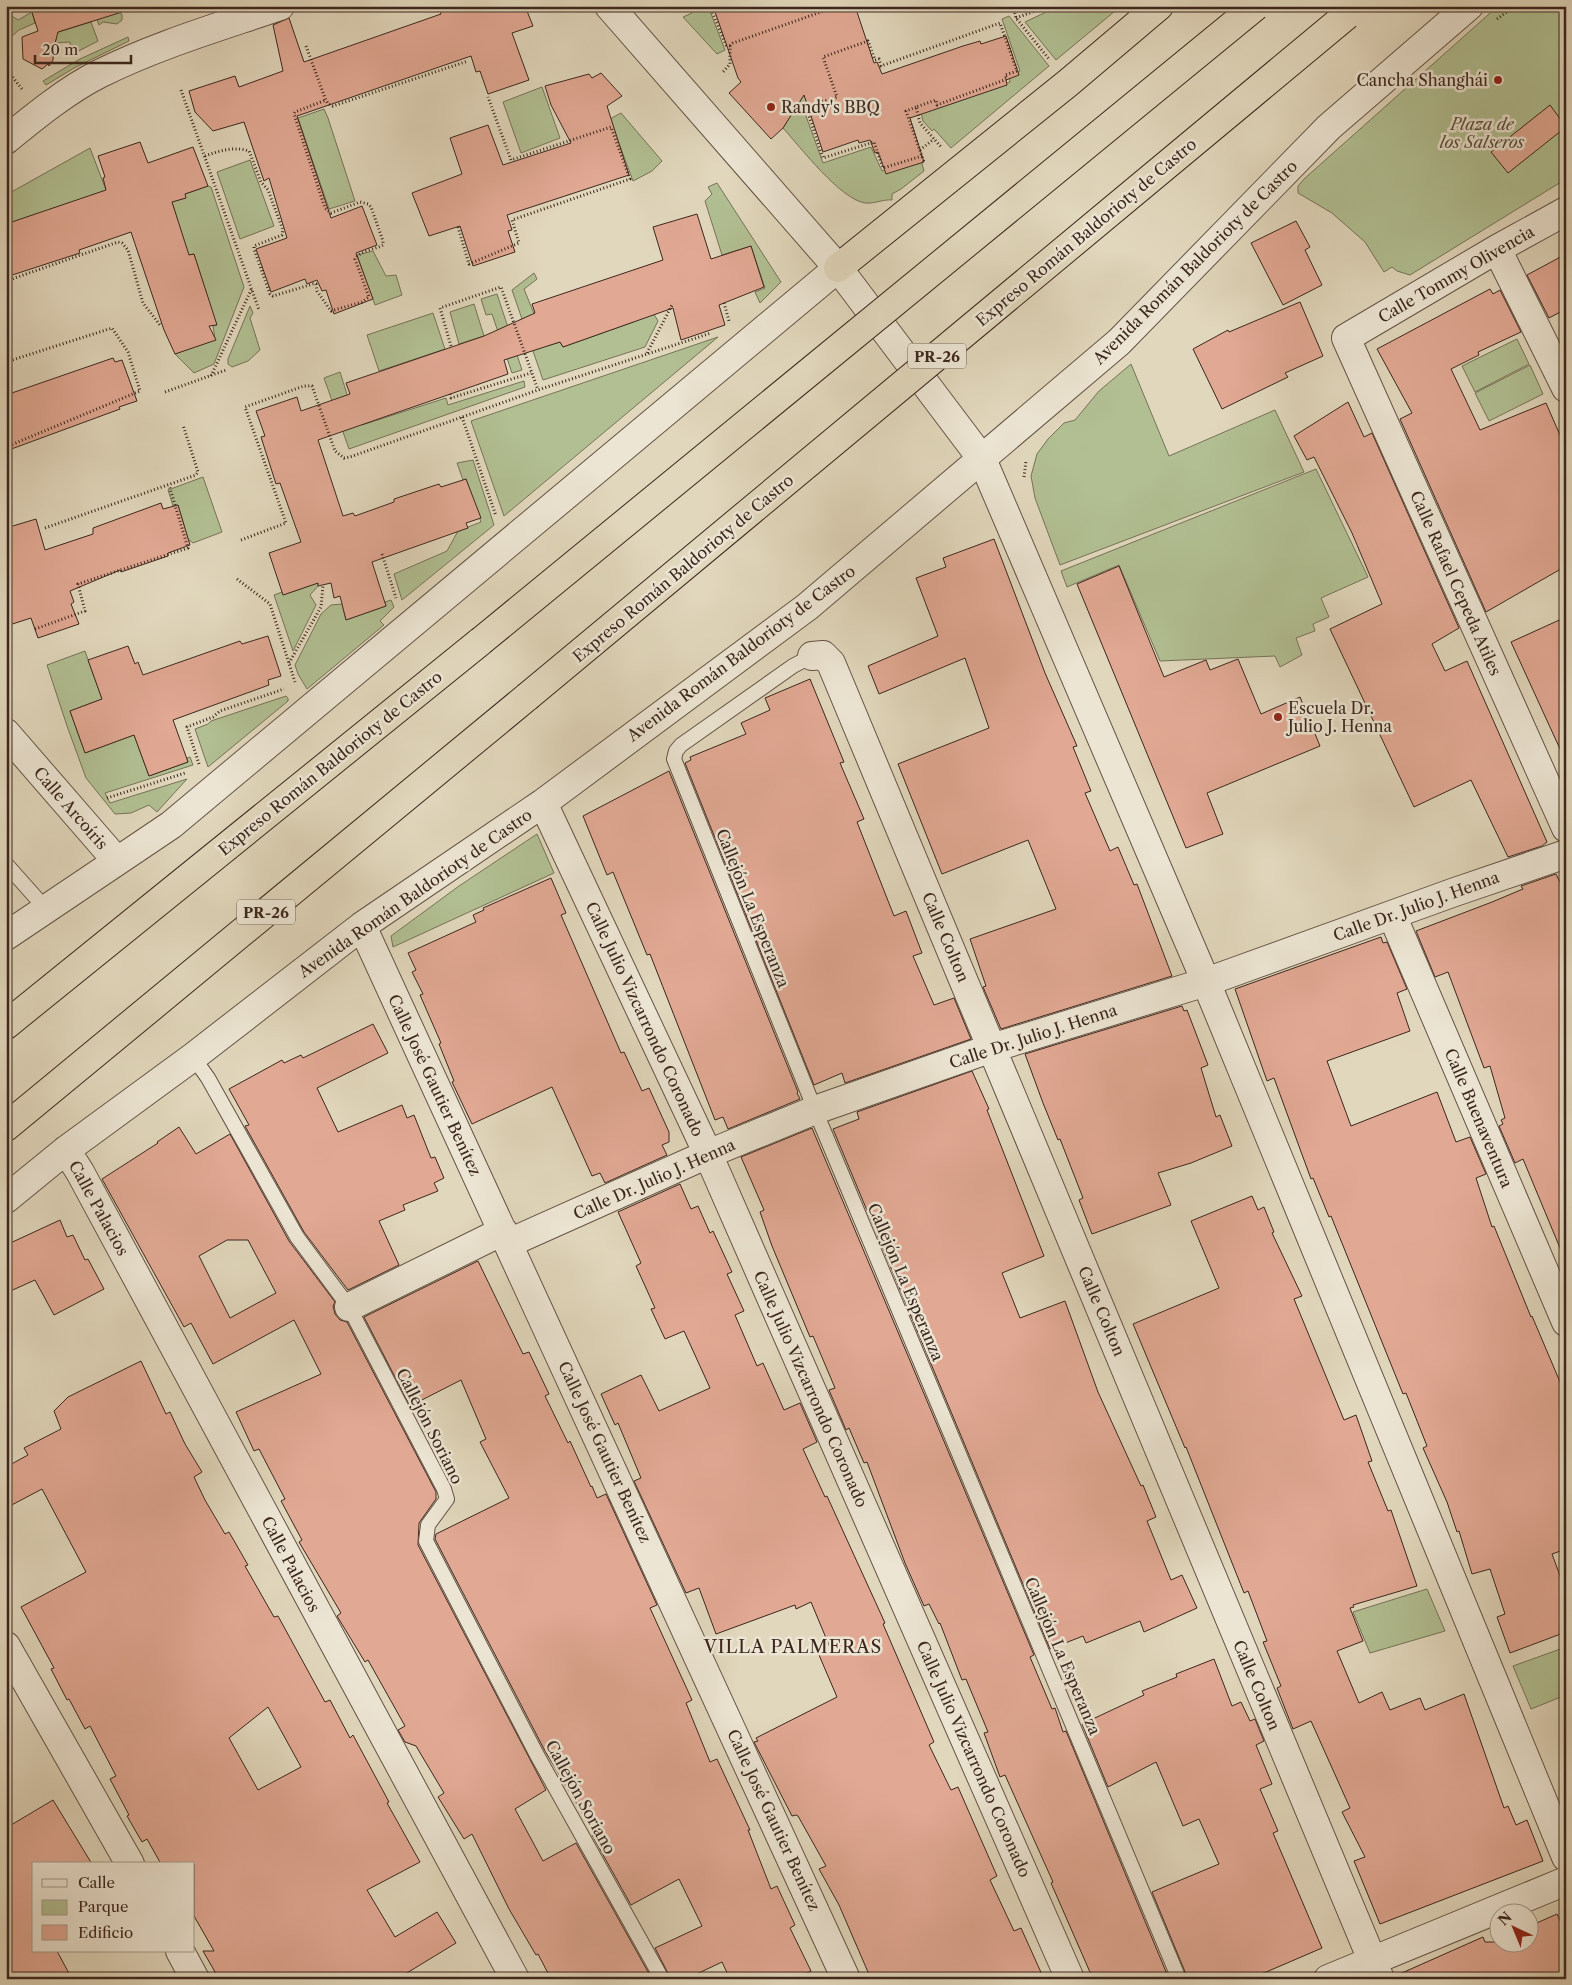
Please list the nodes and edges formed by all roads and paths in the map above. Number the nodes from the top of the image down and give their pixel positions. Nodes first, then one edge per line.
1 (280, 6) edge
2 (609, 6) edge
3 (710, 6) edge
4 (838, 6) edge
5 (1013, 6) edge
6 (1048, 6) edge
7 (1159, 6) edge
8 (1256, 6) edge
9 (1469, 6) edge
10 (1352, 11) edge
11 (1016, 18) junction
12 (306, 46) dead end
13 (730, 46) junction
14 (468, 61) dead end
15 (1054, 65) dead end
16 (6, 69) edge
17 (723, 72) dead end
18 (22, 90) dead end
19 (181, 90) dead end
20 (488, 97) dead end
21 (326, 100) junction
22 (916, 107) junction
23 (934, 139) junction
24 (6, 140) edge
25 (920, 150) junction
26 (947, 154) dead end
27 (205, 156) junction
28 (922, 156) junction
29 (929, 168) dead end
30 (1566, 211) edge
31 (458, 227) dead end
32 (1497, 249) junction
33 (838, 268) junction
34 (6, 281) edge
35 (252, 288) junction
36 (724, 303) dead end
37 (672, 304) dead end
38 (259, 310) dead end
39 (160, 325) dead end
40 (730, 326) dead end
41 (712, 332) dead end
42 (1346, 338) joint
43 (451, 346) dead end
44 (647, 354) junction
45 (6, 362) edge
46 (226, 370) dead end
47 (531, 373) junction
48 (211, 376) junction
49 (1566, 388) edge
50 (538, 390) junction
51 (165, 392) dead end
52 (450, 394) dead end
53 (462, 417) junction
54 (183, 425) dead end
55 (6, 447) edge
56 (982, 459) junction
57 (169, 485) junction
58 (499, 525) dead end
59 (45, 528) dead end
60 (241, 540) dead end
61 (382, 554) dead end
62 (237, 579) dead end
63 (323, 585) dead end
64 (399, 606) dead end
65 (35, 629) dead end
66 (8, 641) dead end
67 (6, 652) edge
68 (812, 656) joint
69 (289, 664) junction
70 (296, 685) dead end
71 (288, 688) dead end
72 (6, 733) edge
73 (201, 768) dead end
74 (191, 771) dead end
75 (107, 798) dead end
76 (543, 803) junction
77 (1566, 828) edge
78 (1566, 854) edge
79 (117, 861) junction
80 (6, 864) edge
81 (46, 909) junction
82 (1392, 915) junction
83 (362, 926) junction
84 (6, 936) edge
85 (1206, 982) junction
86 (52, 987) junction
87 (6, 1000) edge
88 (6, 1026) edge
89 (992, 1048) junction
90 (193, 1056) junction
91 (815, 1110) junction
92 (6, 1127) edge
93 (66, 1150) junction
94 (708, 1154) junction
95 (6, 1199) edge
96 (506, 1237) junction
97 (349, 1306) junction
98 (1566, 1322) edge
99 (6, 1646) edge
100 (1566, 1857) edge
101 (129, 1862) edge
102 (1566, 1880) edge
103 (181, 1952) edge
104 (1376, 1970) edge
105 (196, 1979) edge
106 (515, 1979) edge
107 (662, 1979) edge
108 (846, 1979) edge
109 (1070, 1979) edge
110 (1179, 1979) edge
111 (1328, 1979) edge

1 - 24 street
2 - 33 street
3 - 13 path
4 - 13 path
5 - 11 path
6 - 11 path
7 - 33 highway
8 - 86 highway, Expreso Román Baldorioty de Castro, bridge
9 - 56 street, Avenida Román Baldorioty de Castro
10 - 92 highway, Expreso Román Baldorioty de Castro / PR-26, bridge
11 - 15 path
12 - 21 path
13 - 17 path
14 - 21 path
16 - 18 path
19 - 27 path
20 - 31 path
21 - 27 path
22 - 23 path
22 - 25 path
22 - 28 path
23 - 25 path
23 - 26 path
25 - 28 path
27 - 35 path
28 - 29 path
30 - 32 street, Calle Tommy Olivencia
32 - 42 street, Calle Tommy Olivencia
32 - 49 street
33 - 56 street
33 - 79 street
34 - 39 path
35 - 38 path
35 - 48 path
36 - 40 path
37 - 44 path
41 - 44 path
42 - 77 street, Calle Rafael Cepeda Atiles
43 - 47 path
44 - 50 path
45 - 55 path
46 - 48 path
47 - 50 path
47 - 52 path
48 - 51 path
50 - 53 path
53 - 58 path
53 - 60 path
54 - 57 path
56 - 76 street, Avenida Román Baldorioty de Castro
56 - 85 street
57 - 59 path
57 - 65 path
61 - 64 path
62 - 69 path
63 - 69 path
66 - 67 path
68 - 89 street, Calle Colton
68 - 91 lane, Callejón La Esperanza
69 - 70 path
71 - 73 path
72 - 79 street, Calle Arcoíris
74 - 75 path
76 - 83 street, Avenida Román Baldorioty de Castro
76 - 94 street, Calle Julio Vizcarrondo Coronado
78 - 82 street, Calle Dr. Julio J. Henna
79 - 81 street
80 - 81 lane
81 - 84 street
82 - 85 street, Calle Dr. Julio J. Henna
82 - 98 street, Calle Buenaventura
83 - 90 street, Avenida Román Baldorioty de Castro
83 - 96 street, Calle José Gautier Benítez
85 - 89 street, Calle Dr. Julio J. Henna
85 - 100 street
86 - 87 highway
86 - 88 highway, Expreso Román Baldorioty de Castro
89 - 91 street, Calle Dr. Julio J. Henna
89 - 104 street, Calle Colton
90 - 93 street, Avenida Román Baldorioty de Castro
90 - 97 lane, Callejón Soriano
91 - 94 street, Calle Dr. Julio J. Henna
91 - 110 lane, Callejón La Esperanza
93 - 95 street, Avenida Román Baldorioty de Castro
93 - 106 street, Calle Palacios
94 - 96 street, Calle Dr. Julio J. Henna
94 - 109 street, Calle Julio Vizcarrondo Coronado
96 - 97 street, Calle Dr. Julio J. Henna
96 - 108 street, Calle José Gautier Benítez
97 - 107 lane, Callejón Soriano
99 - 101 street
102 - 104 street
103 - 105 street
104 - 111 street

